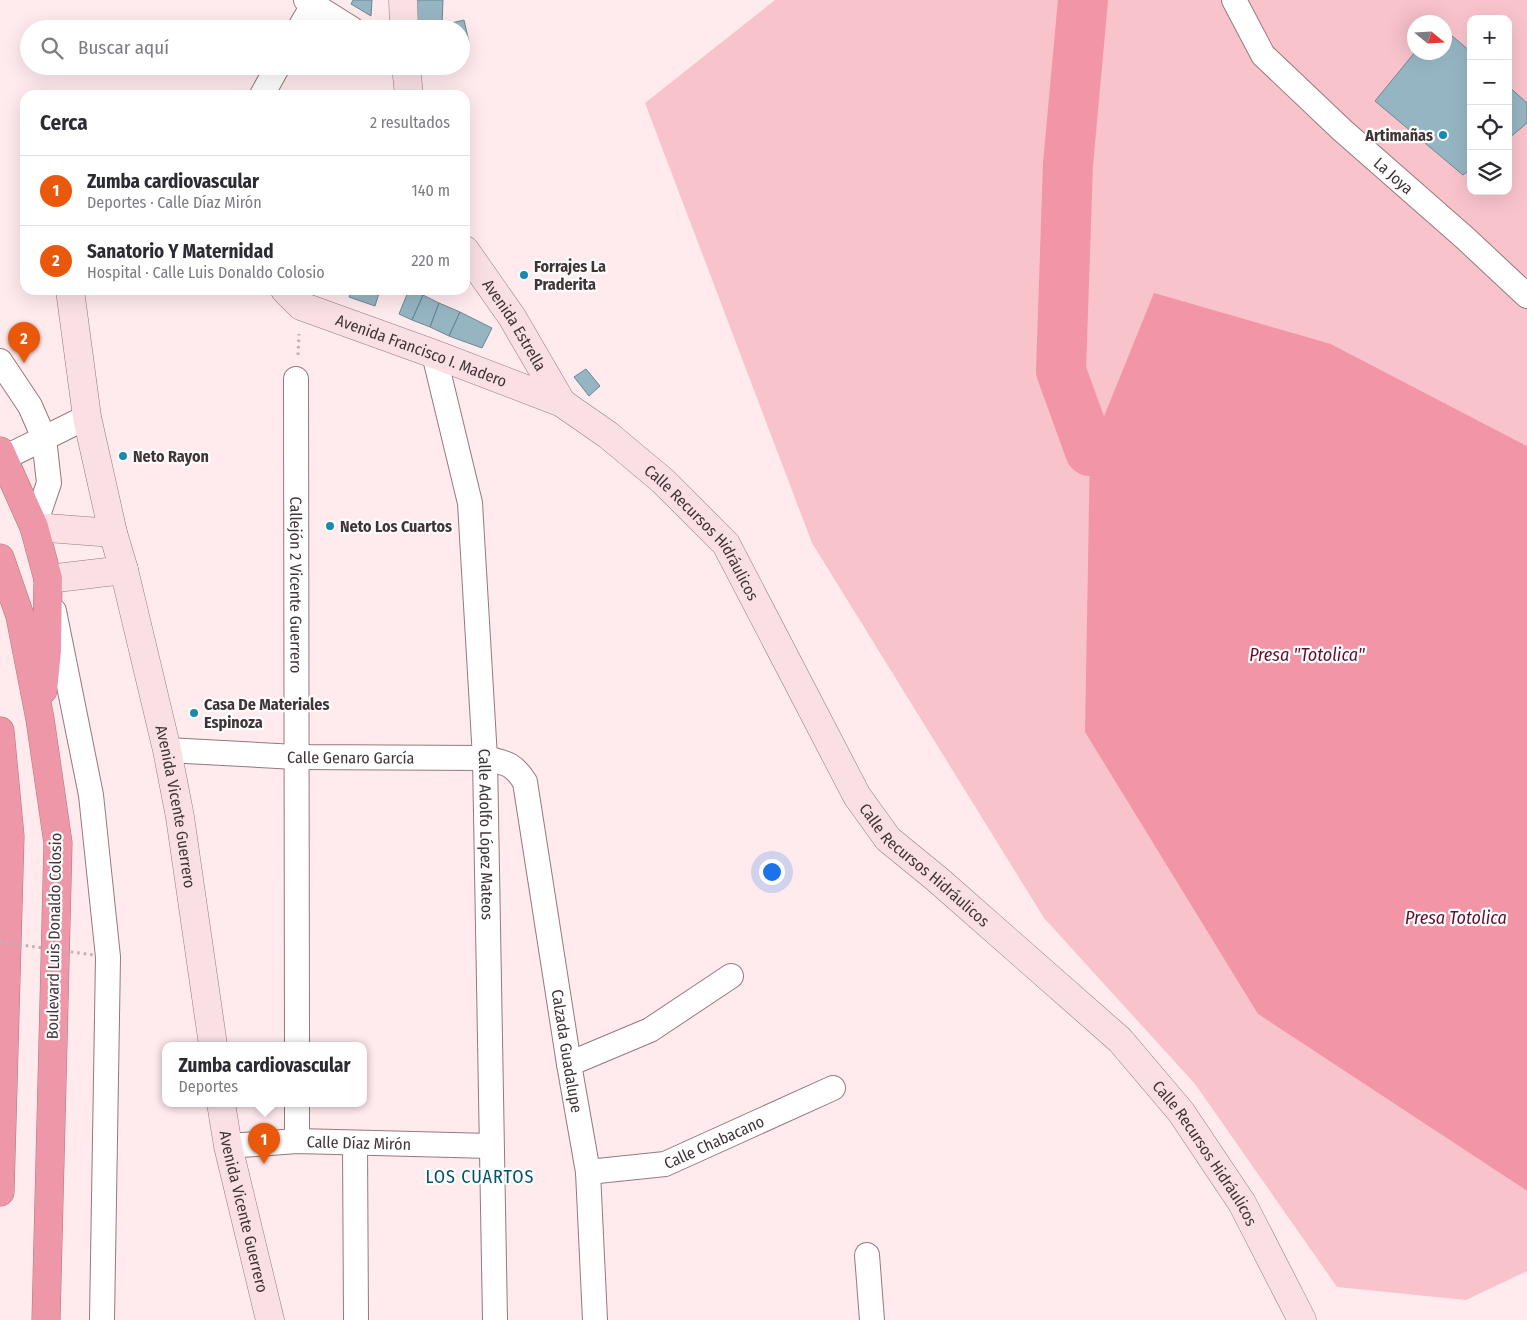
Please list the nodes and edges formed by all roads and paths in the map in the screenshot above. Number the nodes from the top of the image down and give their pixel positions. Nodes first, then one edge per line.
1 (402, 0) edge
2 (1234, 0) edge
3 (309, 2) edge
4 (302, 20) edge
5 (338, 20) edge
6 (403, 20) edge
7 (273, 75) edge
8 (407, 75) edge
9 (265, 90) edge
10 (408, 90) edge
11 (470, 257) edge
12 (71, 295) edge
13 (1527, 296) edge
14 (293, 298) edge
15 (434, 354) junction
16 (0, 361) edge
17 (296, 379) joint
18 (562, 403) junction
19 (87, 417) junction
20 (44, 438) junction
21 (2, 454) edge
22 (34, 527) junction
23 (113, 533) junction
24 (0, 558) edge
25 (124, 570) junction
26 (48, 580) junction
27 (40, 719) junction
28 (0, 731) edge
29 (167, 750) junction
30 (296, 757) junction
31 (485, 758) junction
32 (525, 782) joint
33 (0, 942) edge
34 (94, 955) dead end
35 (731, 976) dead end
36 (3, 984) edge
37 (213, 1042) edge
38 (297, 1042) edge
39 (569, 1064) junction
40 (833, 1088) dead end
41 (223, 1107) edge
42 (297, 1107) edge
43 (297, 1141) junction
44 (355, 1142) junction
45 (228, 1146) junction
46 (491, 1146) junction
47 (588, 1172) junction
48 (0, 1192) edge
49 (867, 1254) dead end
50 (46, 1320) edge
51 (102, 1320) edge
52 (270, 1320) edge
53 (356, 1320) edge
54 (494, 1320) edge
55 (595, 1320) edge
56 (872, 1320) edge
57 (1302, 1320) edge

1 - 6 street
2 - 13 street, La Joya
3 - 4 street
3 - 5 street
7 - 9 street
8 - 10 street
11 - 18 street, Avenida Estrella
12 - 19 street
14 - 15 street, Avenida Francisco I. Madero
14 - 17 path
15 - 18 street, Avenida Francisco I. Madero
15 - 31 street, Calle Adolfo López Mateos
16 - 20 street
17 - 30 street, Callejón 2 Vicente Guerrero
18 - 57 street, Calle Recursos Hidráulicos
19 - 20 street
19 - 23 street, Avenida Vicente Guerrero
20 - 21 street
20 - 22 street
21 - 22 highway
22 - 23 street
22 - 26 highway
23 - 25 street, Avenida Vicente Guerrero
24 - 27 highway, Boulevard Luis Donaldo Colosio
25 - 26 street
25 - 29 street, Avenida Vicente Guerrero
26 - 27 highway
26 - 51 street
27 - 50 highway, Boulevard Luis Donaldo Colosio
28 - 36 highway
29 - 30 street, Calle Genaro García
29 - 37 street, Avenida Vicente Guerrero
30 - 31 street, Calle Genaro García
30 - 38 street, Callejón 2 Vicente Guerrero
31 - 32 street, Calle Genaro García
31 - 46 street, Calle Adolfo López Mateos
32 - 39 street, Calzada Guadalupe
33 - 34 path, bridge
35 - 39 street
36 - 48 highway
39 - 47 street, Calzada Guadalupe
40 - 47 street, Calle Chabacano
41 - 45 street, Avenida Vicente Guerrero
42 - 43 street
43 - 44 street, Calle Díaz Mirón
43 - 45 street, Calle Díaz Mirón
44 - 46 street, Calle Díaz Mirón
44 - 53 street
45 - 52 street, Avenida Vicente Guerrero
46 - 54 street, Calle Adolfo López Mateos
47 - 55 street, Calzada Guadalupe
49 - 56 street

